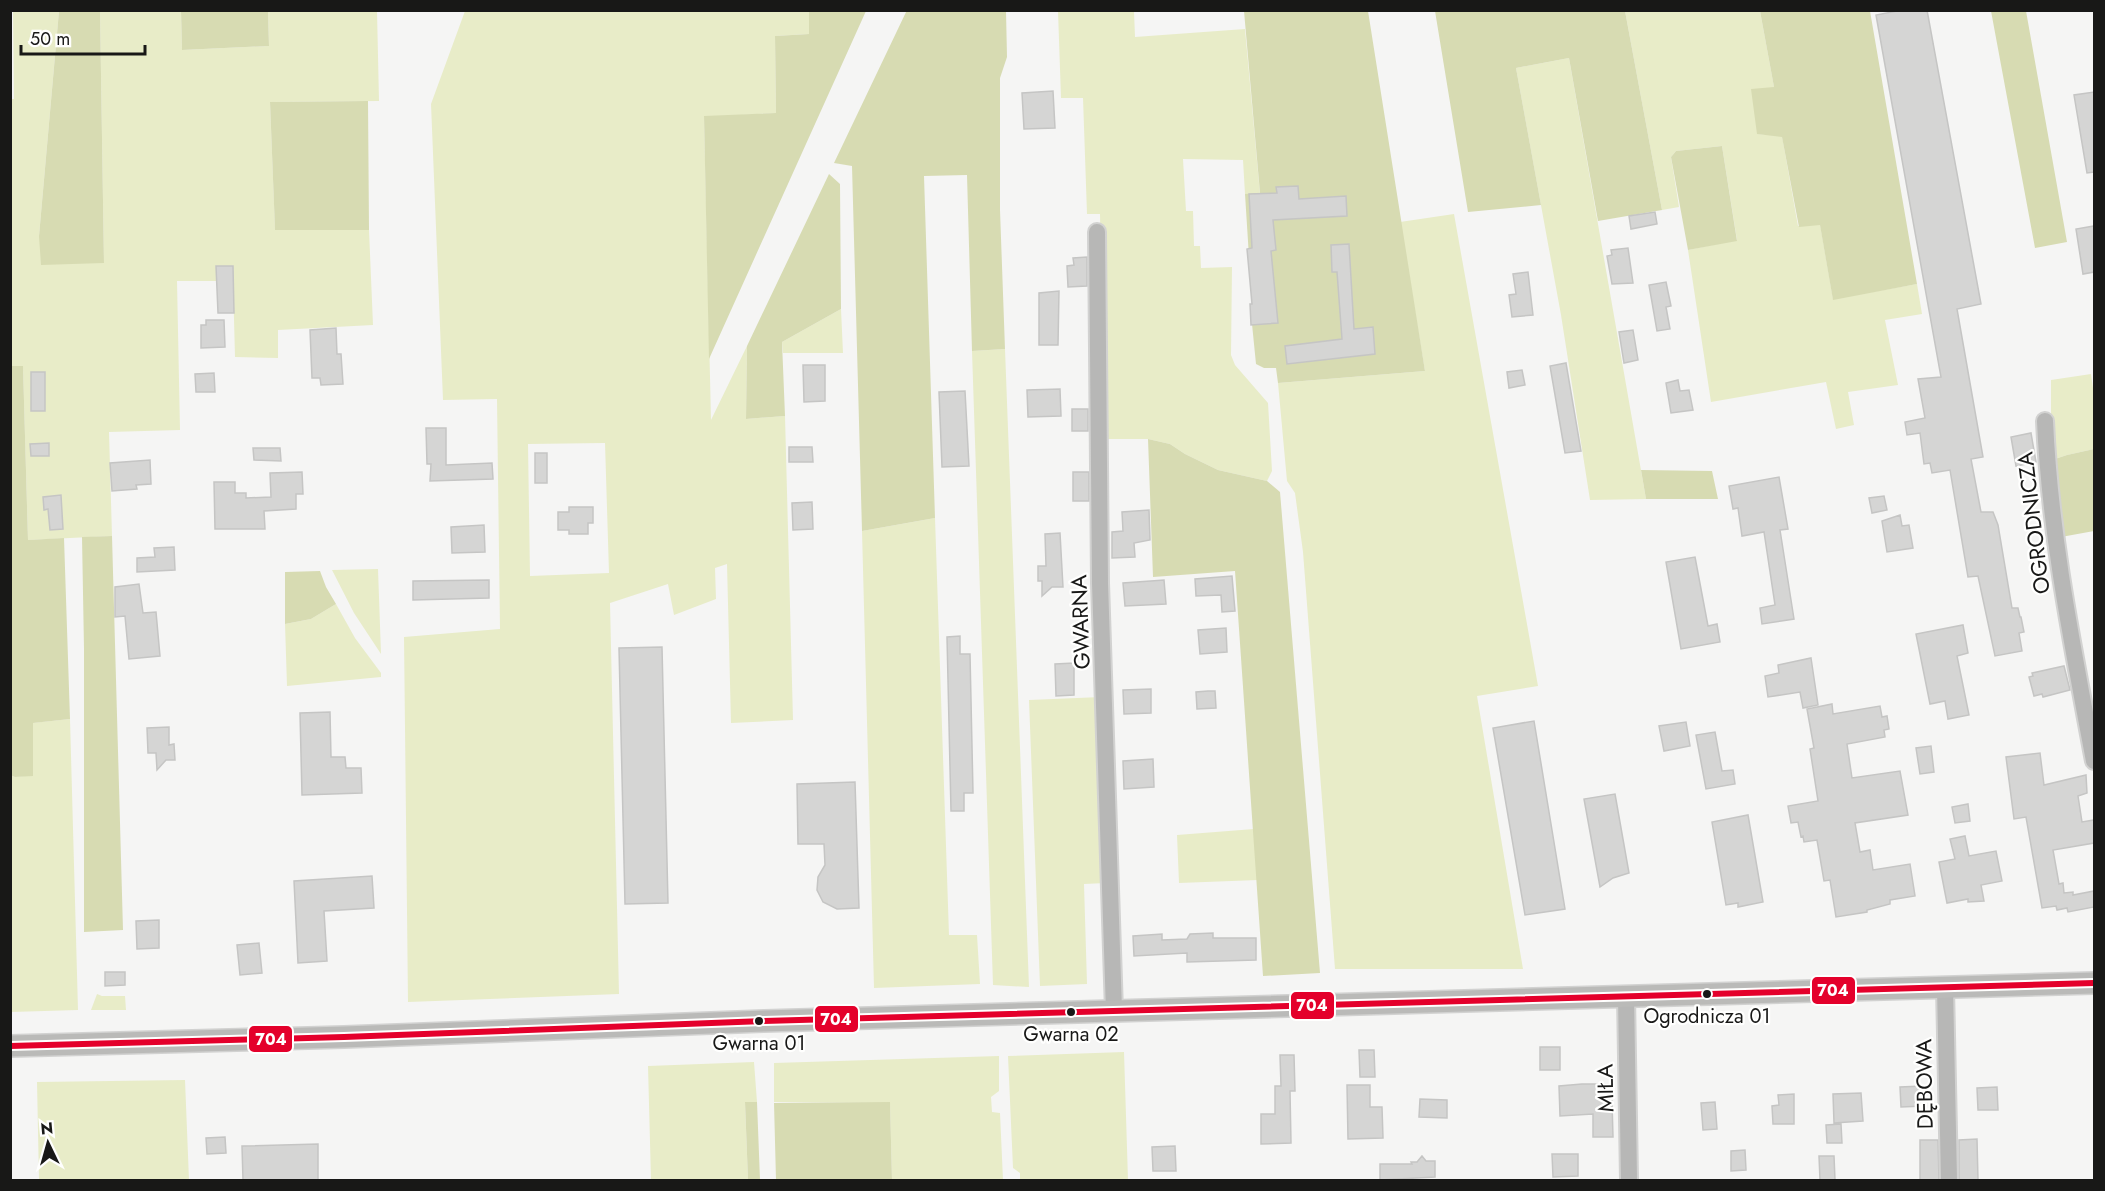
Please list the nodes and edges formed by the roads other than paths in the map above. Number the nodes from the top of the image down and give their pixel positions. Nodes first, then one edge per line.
1 (1097, 232) dead end
2 (2045, 421) dead end
3 (2094, 761) edge
4 (2094, 983) edge
5 (1945, 987) junction
6 (1626, 995) junction
7 (1114, 1011) junction
8 (10, 1046) edge
9 (1629, 1180) edge
10 (1949, 1180) edge

1 - 7 street, GWARNA
2 - 3 street, OGRODNICZA
4 - 5 main road
5 - 6 main road
5 - 10 street, DĘBOWA
6 - 7 main road
6 - 9 street, MIŁA
7 - 8 main road

